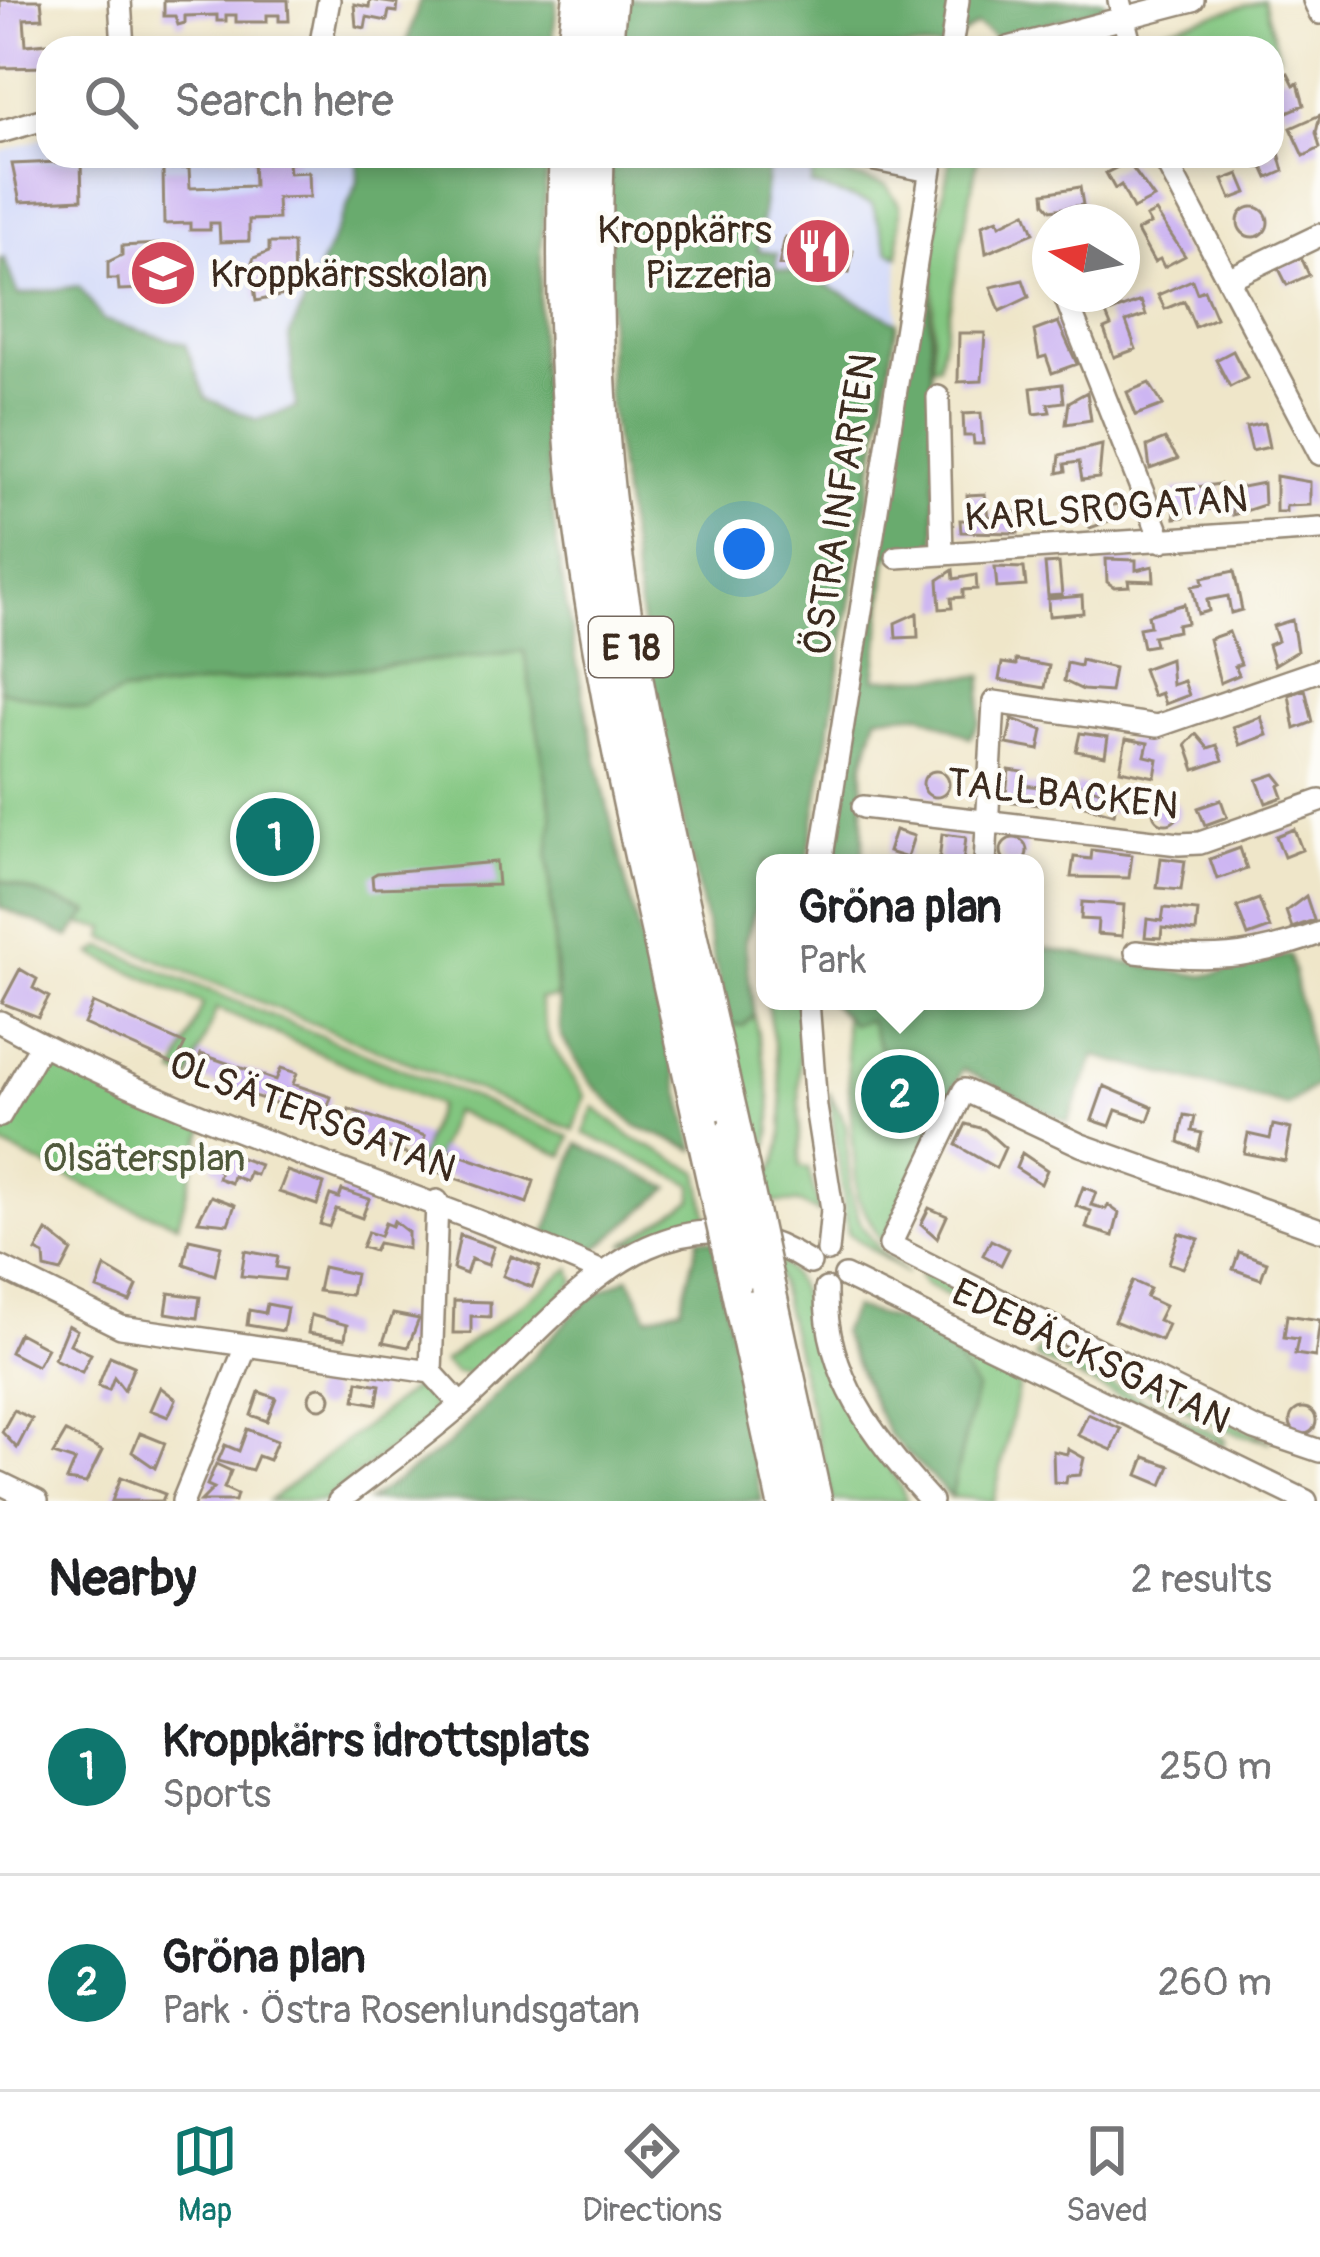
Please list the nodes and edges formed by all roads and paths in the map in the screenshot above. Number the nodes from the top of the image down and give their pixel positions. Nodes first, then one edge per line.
1 (120, 0) edge
2 (329, 0) edge
3 (580, 0) edge
4 (610, 0) edge
5 (958, 0) edge
6 (1193, 0) edge
7 (1314, 0) edge
8 (1121, 10) edge
9 (1320, 14) edge
10 (122, 36) edge
11 (322, 36) edge
12 (576, 36) edge
13 (606, 36) edge
14 (952, 36) edge
15 (1044, 36) edge
16 (36, 122) edge
17 (0, 132) edge
18 (566, 168) edge
19 (597, 168) edge
20 (930, 168) edge
21 (1169, 168) edge
22 (1320, 235) edge
23 (1228, 279) junction
24 (1071, 312) edge
25 (938, 397) dead end
26 (1320, 454) edge
27 (1320, 529) edge
28 (1162, 541) junction
29 (942, 554) junction
30 (897, 557) dead end
31 (1320, 670) edge
32 (1320, 801) edge
33 (863, 807) dead end
34 (985, 819) junction
35 (822, 854) edge
36 (985, 854) edge
37 (1320, 933) edge
38 (1136, 952) dead end
39 (809, 1010) edge
40 (0, 1022) edge
41 (41, 1045) junction
42 (0, 1116) edge
43 (717, 1126) junction
44 (437, 1201) junction
45 (1320, 1230) edge
46 (819, 1257) junction
47 (0, 1267) edge
48 (602, 1272) junction
49 (836, 1282) junction
50 (752, 1283) junction
51 (244, 1349) junction
52 (431, 1372) junction
53 (461, 1405) junction
54 (1320, 1450) edge
55 (0, 1483) edge
56 (37, 1501) edge
57 (183, 1501) edge
58 (338, 1501) edge
59 (784, 1501) edge
60 (815, 1501) edge
61 (932, 1501) edge
62 (1306, 1501) edge

1 - 10 street
2 - 11 street
3 - 12 highway
4 - 13 highway
5 - 14 street
6 - 8 street
7 - 9 street
8 - 15 street
16 - 17 street
18 - 43 highway, E 18
19 - 43 highway, E 18
20 - 35 street, ÖSTRA INFARTEN
21 - 23 street
22 - 23 street
23 - 26 street
24 - 28 street
25 - 29 street
27 - 28 street, KARLSROGATAN
28 - 29 street, KARLSROGATAN
29 - 30 street, KARLSROGATAN
31 - 34 street
32 - 34 street, TALLBACKEN
33 - 34 street, TALLBACKEN
34 - 36 street
37 - 38 street
39 - 46 street
40 - 41 street, OLSÄTERSGATAN
41 - 42 street
41 - 44 street, OLSÄTERSGATAN
43 - 50 highway, E 18, bridge
44 - 48 street, OLSÄTERSGATAN
44 - 52 street
45 - 54 street
46 - 48 street
46 - 49 street
46 - 49 street
47 - 51 street
48 - 53 street
49 - 61 street
49 - 62 street, EDEBÄCKSGATAN
50 - 59 highway, E 18
50 - 60 highway, E 18
51 - 52 street
51 - 57 street
52 - 53 street
53 - 58 street
55 - 56 street

